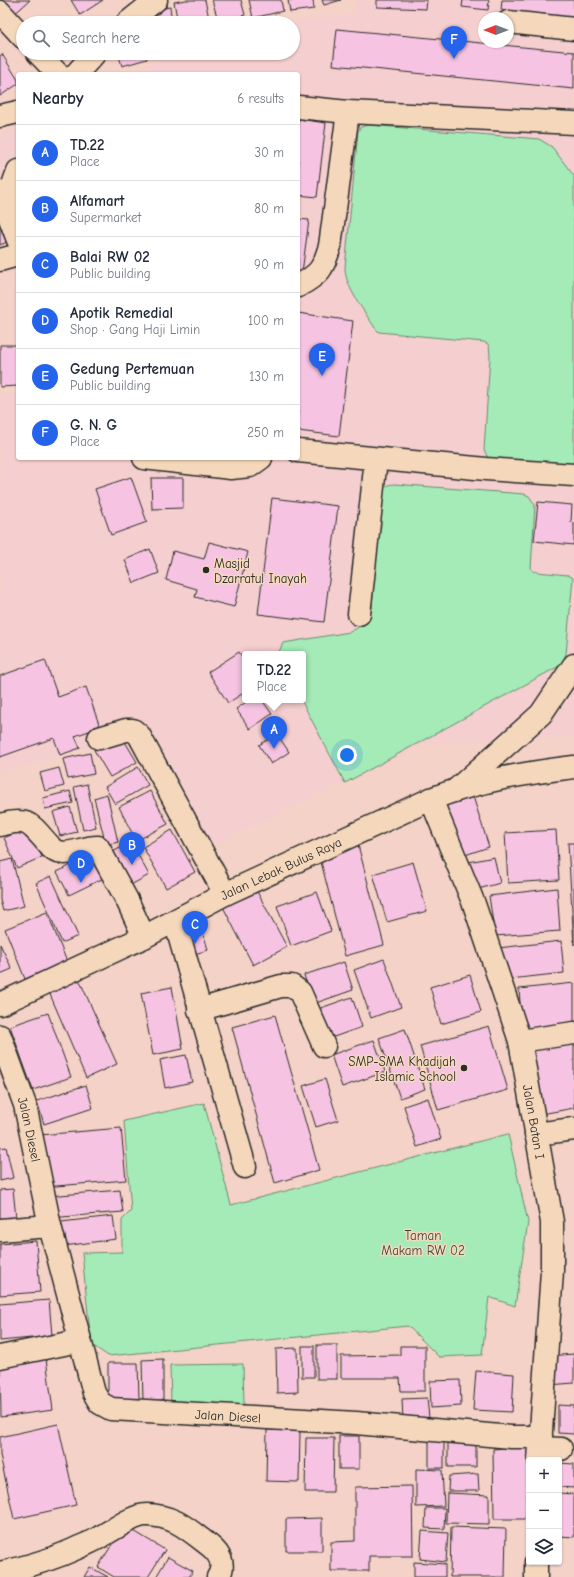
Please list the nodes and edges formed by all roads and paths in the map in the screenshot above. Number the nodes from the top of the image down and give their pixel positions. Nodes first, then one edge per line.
1 (156, 0) edge
2 (0, 12) edge
3 (136, 16) edge
4 (514, 23) edge
5 (16, 29) edge
6 (574, 29) edge
7 (45, 60) edge
8 (89, 60) edge
9 (56, 72) edge
10 (78, 72) edge
11 (300, 107) edge
12 (16, 112) edge
13 (348, 112) junction
14 (0, 116) edge
15 (574, 123) edge
16 (16, 176) edge
17 (0, 192) edge
18 (16, 192) edge
19 (16, 235) edge
20 (16, 256) edge
21 (0, 260) edge
22 (300, 285) edge
23 (300, 451) edge
24 (376, 459) junction
25 (161, 460) edge
26 (258, 460) edge
27 (574, 475) edge
28 (359, 614) dead end
29 (574, 665) edge
30 (99, 738) dead end
31 (574, 767) edge
32 (457, 789) junction
33 (432, 798) junction
34 (0, 826) edge
35 (225, 894) junction
36 (175, 921) junction
37 (144, 937) junction
38 (0, 1004) edge
39 (199, 1010) junction
40 (574, 1033) edge
41 (0, 1036) edge
42 (520, 1041) junction
43 (324, 1046) dead end
44 (574, 1129) edge
45 (536, 1134) junction
46 (245, 1167) dead end
47 (50, 1226) junction
48 (0, 1230) edge
49 (79, 1341) junction
50 (0, 1357) edge
51 (545, 1449) edge
52 (536, 1565) edge
53 (0, 1573) edge
54 (218, 1577) edge
55 (536, 1577) edge

1 - 3 street
2 - 5 street
4 - 6 street
7 - 9 street
8 - 10 street
11 - 13 street
12 - 14 street
13 - 15 street
13 - 22 street
16 - 18 street
17 - 19 street
20 - 21 street
23 - 24 street
24 - 27 street
24 - 28 street
25 - 26 street
29 - 32 street
30 - 35 street
31 - 32 street, Jalan Lebak Bulus Raya
32 - 33 street, Jalan Lebak Bulus Raya
33 - 35 street, Jalan Lebak Bulus Raya
33 - 42 street, Jalan Batan I
34 - 37 street
35 - 36 street, Jalan Lebak Bulus Raya
36 - 37 street, Jalan Lebak Bulus Raya
36 - 39 street
37 - 38 street, Jalan Lebak Bulus Raya
39 - 43 street
39 - 46 street
40 - 42 street
41 - 47 street, Jalan Diesel
42 - 45 street, Jalan Batan I
44 - 45 street
45 - 51 street, Jalan Batan I
47 - 48 street
47 - 49 street, Jalan Diesel
49 - 50 street
49 - 51 street, Jalan Diesel
52 - 55 street
53 - 54 street

